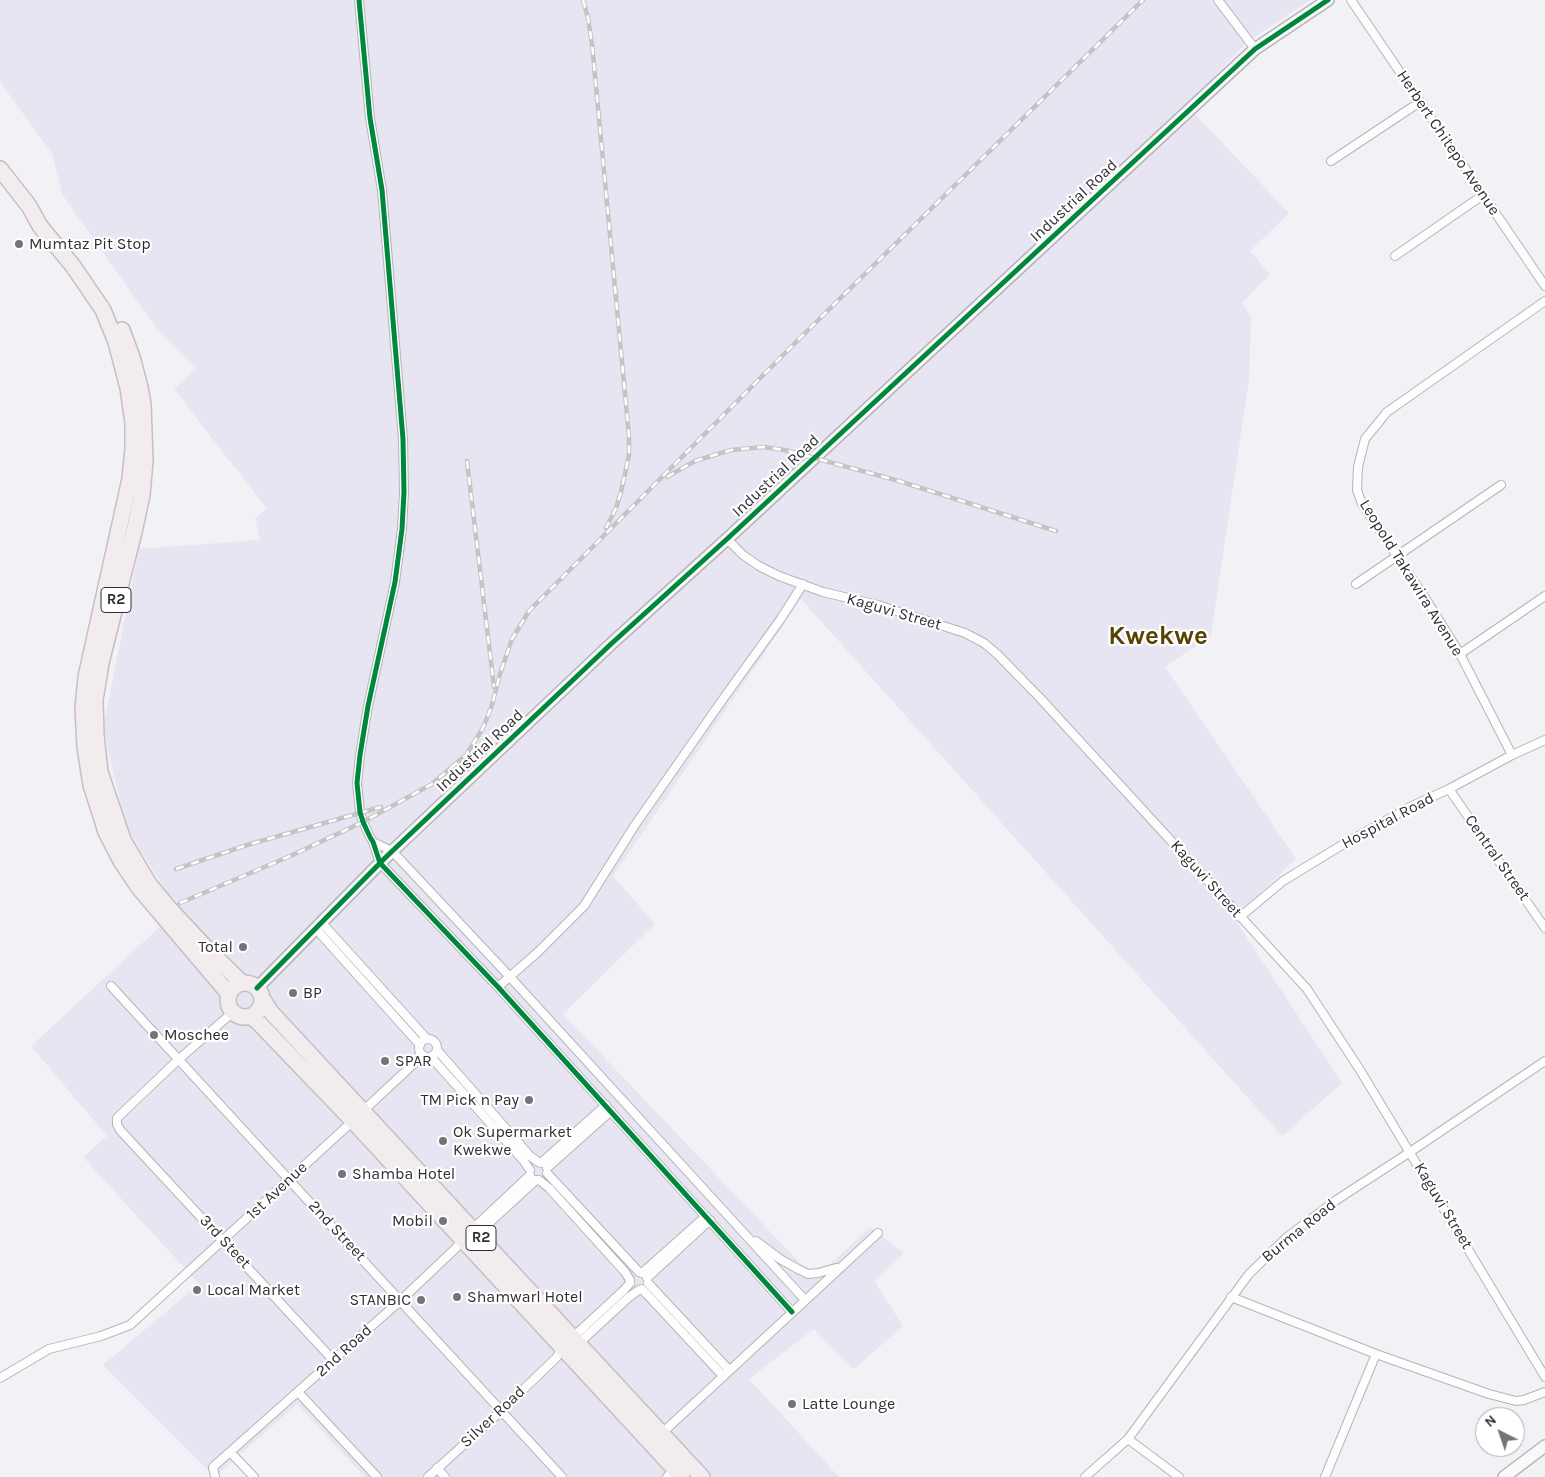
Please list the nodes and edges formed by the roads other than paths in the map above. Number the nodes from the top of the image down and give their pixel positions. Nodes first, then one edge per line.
1 (359, 0) edge
2 (1218, 0) edge
3 (1328, 0) edge
4 (1351, 0) edge
5 (1256, 49) junction
6 (1420, 102) junction
7 (1331, 161) dead end
8 (0, 169) edge
9 (0, 179) edge
10 (1483, 195) junction
11 (24, 200) junction
12 (1395, 256) dead end
13 (1545, 286) edge
14 (1545, 301) edge
15 (1501, 485) dead end
16 (727, 540) junction
17 (1397, 558) junction
18 (803, 584) junction
19 (1356, 584) dead end
20 (1545, 596) edge
21 (1460, 654) junction
22 (1545, 740) edge
23 (1512, 755) junction
24 (1449, 789) junction
25 (373, 842) junction
26 (392, 851) junction
27 (380, 863) junction
28 (1240, 917) junction
29 (319, 926) junction
30 (1545, 928) edge
31 (202, 953) junction
32 (510, 977) junction
33 (242, 983) junction
34 (111, 986) dead end
35 (498, 987) junction
36 (228, 993) junction
37 (260, 993) junction
38 (232, 1012) junction
39 (251, 1017) junction
40 (427, 1040) junction
41 (420, 1045) junction
42 (576, 1049) junction
43 (296, 1050) junction
44 (431, 1054) junction
45 (178, 1060) junction
46 (565, 1060) junction
47 (1545, 1061) edge
48 (608, 1108) junction
49 (358, 1116) junction
50 (1410, 1152) junction
51 (543, 1167) junction
52 (534, 1176) junction
53 (289, 1179) junction
54 (708, 1218) junction
55 (742, 1231) junction
56 (878, 1233) dead end
57 (467, 1239) junction
58 (224, 1241) junction
59 (844, 1265) junction
60 (630, 1281) junction
61 (643, 1281) junction
62 (1231, 1297) junction
63 (401, 1300) junction
64 (805, 1300) junction
65 (792, 1312) junction
66 (567, 1348) junction
67 (1376, 1354) junction
68 (334, 1361) junction
69 (726, 1373) junction
70 (1545, 1377) edge
71 (0, 1378) edge
72 (298, 1392) junction
73 (1545, 1392) edge
74 (501, 1410) junction
75 (656, 1438) junction
76 (1128, 1439) junction
77 (1545, 1446) edge
78 (230, 1452) junction
79 (437, 1468) junction
80 (675, 1474) edge
81 (214, 1477) edge
82 (254, 1477) edge
83 (377, 1477) edge
84 (428, 1477) edge
85 (445, 1477) edge
86 (562, 1477) edge
87 (702, 1477) edge
88 (1084, 1477) edge
89 (1179, 1477) edge
90 (1325, 1477) edge
91 (1504, 1477) edge

1 - 25 street
2 - 5 street
3 - 5 street, Industrial Road
4 - 6 street, Herbert Chitepo Avenue
5 - 16 street, Industrial Road
6 - 7 street
6 - 10 street, Herbert Chitepo Avenue
8 - 11 highway, R2
9 - 11 street
10 - 12 street
10 - 13 street, Herbert Chitepo Avenue
11 - 31 highway, R2
14 - 17 street, Leopold Takawira Avenue
15 - 17 street
16 - 18 street, Kaguvi Street
16 - 26 street, Industrial Road
17 - 19 street
17 - 21 street, Leopold Takawira Avenue
18 - 28 street, Kaguvi Street
18 - 32 street
20 - 21 street
21 - 23 street, Leopold Takawira Avenue
22 - 23 street, Hospital Road
23 - 24 street, Hospital Road
24 - 28 street, Hospital Road
24 - 30 street, Central Street
25 - 26 street
25 - 27 street
26 - 27 street, Industrial Road
26 - 32 street
27 - 29 street, Industrial Road
27 - 35 street
28 - 50 street, Kaguvi Street
29 - 37 street, Industrial Road
29 - 40 street
29 - 41 street
31 - 33 highway, R2
31 - 36 highway, R2
32 - 35 street
32 - 42 street
33 - 36 highway
33 - 37 highway, R2
34 - 45 street, 2nd Street
35 - 46 street
36 - 38 highway, R2
37 - 39 highway
37 - 43 highway, R2
38 - 39 highway, R2
38 - 45 street
39 - 43 highway, R2
40 - 41 street
40 - 44 street
41 - 44 street
42 - 46 street
42 - 55 street
43 - 49 highway, R2
44 - 49 street, 1st Avenue
44 - 51 street
44 - 52 street
45 - 53 street, 2nd Street
45 - 58 street, 3rd Steet
46 - 48 street
47 - 50 street, Burma Road
48 - 51 street
48 - 54 street
49 - 53 street, 1st Avenue
49 - 57 highway, R2
50 - 62 street, Burma Road
50 - 70 street, Kaguvi Street
51 - 52 street
51 - 52 street
51 - 61 street
52 - 57 street, 2nd Road
52 - 60 street
53 - 58 street, 1st Avenue
53 - 63 street, 2nd Street
54 - 61 street
54 - 65 street
55 - 59 street
55 - 64 street
56 - 59 street
57 - 63 street, 2nd Road
57 - 66 highway, R2
58 - 68 street, 3rd Steet
58 - 71 street, 1st Avenue
59 - 64 street
60 - 61 street
60 - 61 street
60 - 66 street
61 - 66 street
61 - 69 street
62 - 67 street
62 - 76 street, Burma Road
63 - 68 street, 2nd Road
63 - 74 street, 2nd Street
64 - 65 street
65 - 69 street
66 - 74 street, Silver Road
66 - 75 highway, R2
67 - 73 street
67 - 90 street
68 - 72 street, 2nd Road
69 - 75 street
72 - 78 street, 2nd Road
72 - 83 street
74 - 79 street, Silver Road
74 - 86 street, 2nd Street
75 - 80 highway, R2
75 - 87 highway, R2
76 - 88 street, Burma Road
76 - 89 street
77 - 91 street
78 - 81 street, 2nd Road
78 - 82 street
79 - 84 street, Silver Road
79 - 85 street

